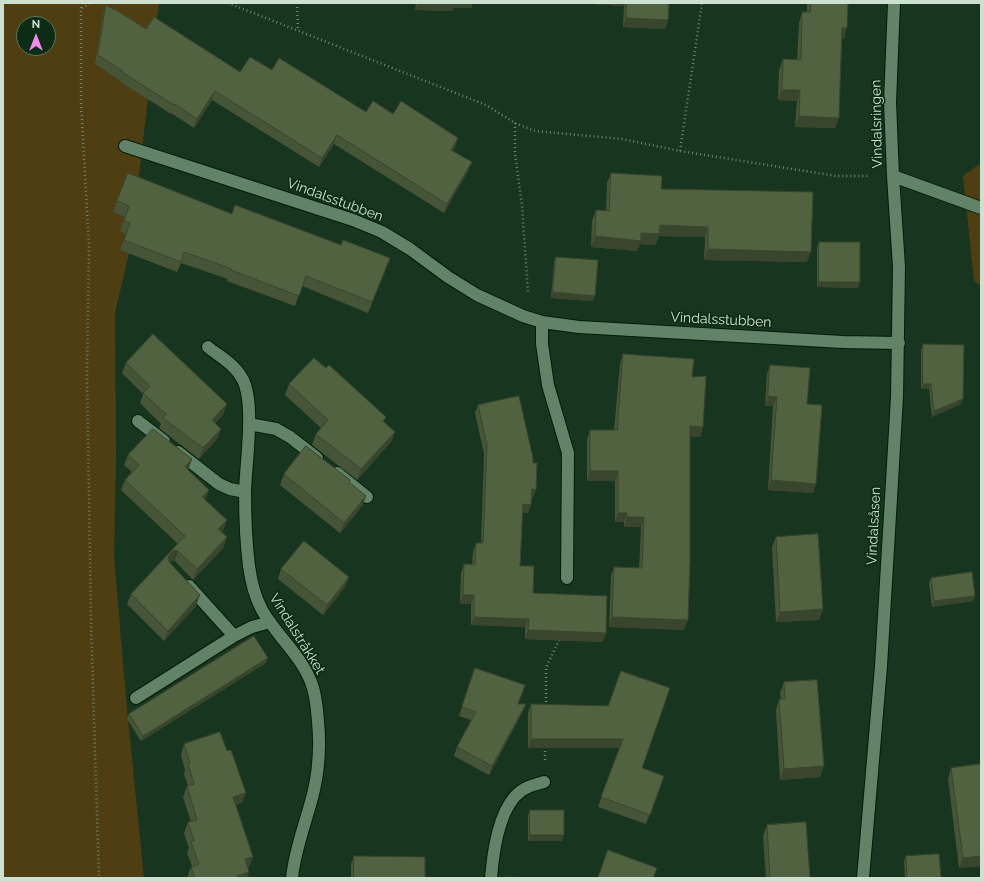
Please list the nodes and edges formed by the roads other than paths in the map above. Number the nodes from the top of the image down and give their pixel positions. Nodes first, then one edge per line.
1 (894, 3) edge
2 (125, 146) dead end
3 (893, 176) junction
4 (981, 208) edge
5 (542, 322) junction
6 (899, 343) junction
7 (208, 347) dead end
8 (138, 421) dead end
9 (249, 424) junction
10 (245, 492) junction
11 (367, 497) edge
12 (567, 578) dead end
13 (182, 579) edge
14 (270, 622) junction
15 (234, 636) junction
16 (136, 698) dead end
17 (544, 782) road end
18 (292, 878) edge
19 (491, 878) edge
20 (863, 878) edge

1 - 3 street, Vindalsringen
2 - 5 street, Vindalsstubben
3 - 4 street, Vindalsringen
3 - 6 street, Vindalsåsen
5 - 6 street, Vindalsstubben
5 - 12 street
6 - 20 street, Vindalsåsen
7 - 9 street, Vindalstråkket
8 - 10 street
9 - 10 street, Vindalstråkket
9 - 11 street
10 - 14 street, Vindalstråkket
13 - 15 street
14 - 15 street
14 - 18 street, Vindalstråkket
15 - 16 street
17 - 19 street

